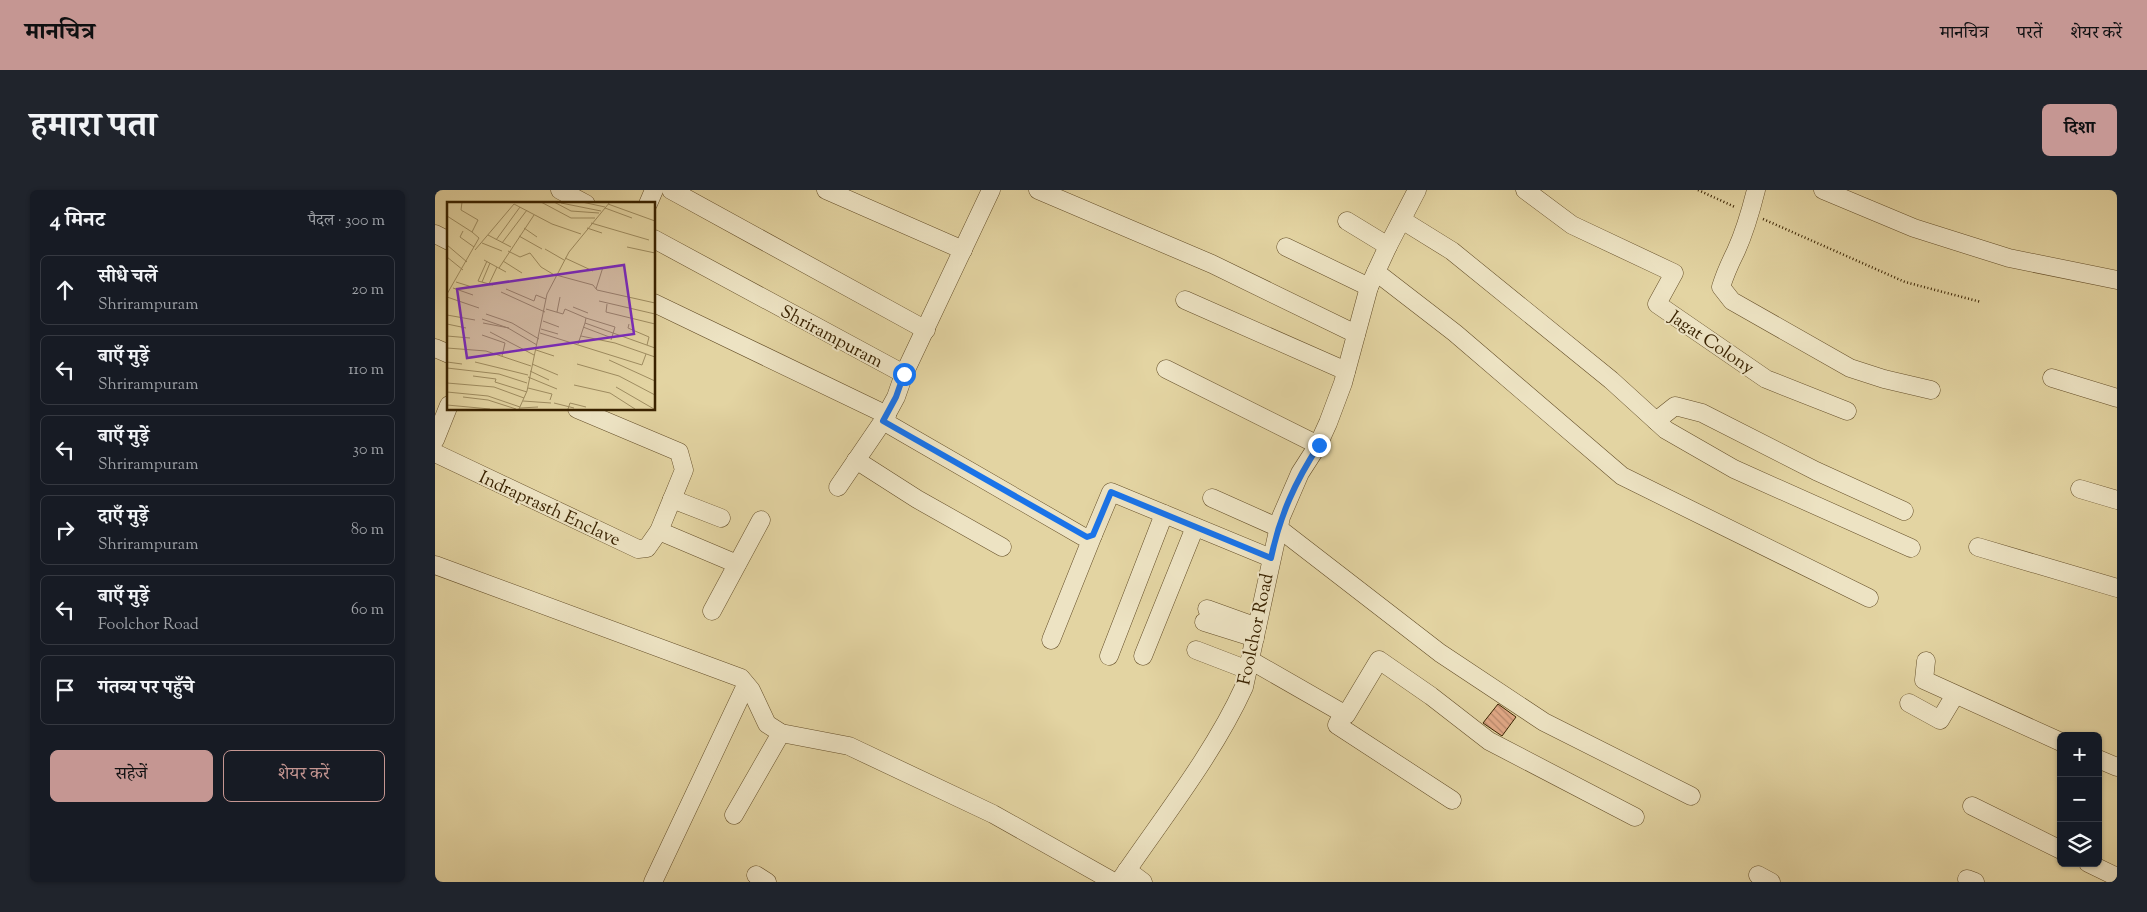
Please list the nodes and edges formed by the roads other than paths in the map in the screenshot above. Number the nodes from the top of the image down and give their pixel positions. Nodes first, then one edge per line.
1 (559, 190) edge
2 (654, 190) edge
3 (671, 190) edge
4 (826, 190) edge
5 (991, 190) edge
6 (1038, 190) edge
7 (1417, 190) edge
8 (1525, 190) edge
9 (1756, 190) edge
10 (1823, 190) edge
11 (582, 202) edge
12 (649, 202) edge
13 (1402, 220) junction
14 (1347, 221) dead end
15 (435, 234) edge
16 (447, 240) edge
17 (655, 240) edge
18 (1388, 246) junction
19 (1287, 247) dead end
20 (963, 250) junction
21 (1373, 279) junction
22 (2117, 280) edge
23 (1185, 300) dead end
24 (655, 304) edge
25 (926, 330) junction
26 (1357, 334) junction
27 (435, 348) edge
28 (447, 353) edge
29 (1166, 369) dead end
30 (1346, 371) junction
31 (904, 374) junction
32 (2052, 378) dead end
33 (1931, 390) dead end
34 (2117, 398) edge
35 (447, 410) edge
36 (579, 410) edge
37 (1847, 411) dead end
38 (885, 418) junction
39 (1656, 421) junction
40 (435, 440) edge
41 (1319, 445) junction
42 (435, 453) edge
43 (855, 460) junction
44 (838, 487) dead end
45 (2080, 489) dead end
46 (1211, 498) dead end
47 (672, 499) junction
48 (2117, 500) edge
49 (1904, 511) dead end
50 (1164, 514) junction
51 (721, 518) dead end
52 (761, 520) dead end
53 (1195, 527) junction
54 (1277, 527) junction
55 (659, 531) junction
56 (1093, 535) junction
57 (1002, 546) dead end
58 (1978, 547) dead end
59 (1911, 548) dead end
60 (1271, 558) junction
61 (737, 564) junction
62 (435, 565) edge
63 (2117, 588) edge
64 (1869, 598) dead end
65 (712, 611) dead end
66 (1205, 615) dead end
67 (1256, 633) junction
68 (1051, 640) dead end
69 (1196, 650) dead end
70 (1109, 656) dead end
71 (1143, 656) dead end
72 (1926, 661) dead end
73 (1249, 665) junction
74 (747, 685) junction
75 (1955, 695) junction
76 (1909, 703) dead end
77 (1343, 713) junction
78 (781, 733) junction
79 (2057, 740) edge
80 (2102, 761) edge
81 (2117, 767) edge
82 (1691, 796) dead end
83 (1452, 800) dead end
84 (1971, 806) dead end
85 (734, 815) dead end
86 (1635, 817) dead end
87 (2057, 848) edge
88 (2096, 867) edge
89 (2117, 877) edge
90 (1120, 878) edge
91 (653, 882) edge
92 (1143, 882) edge

1 - 11 street
2 - 12 street
3 - 25 street
4 - 20 street
5 - 20 street
6 - 26 street
7 - 13 street, Foolchor Road
8 - 37 street, Jagat Colony
9 - 33 street
10 - 22 street
13 - 18 street, Foolchor Road
13 - 39 street
14 - 18 street
15 - 16 street
17 - 31 street, Shrirampuram
18 - 21 street, Foolchor Road
19 - 21 street
20 - 25 street
21 - 26 street, Foolchor Road
21 - 64 street
23 - 30 street
24 - 38 street
25 - 31 street
26 - 30 street, Foolchor Road
27 - 28 street
29 - 41 street
30 - 41 street, Foolchor Road
31 - 38 street, Shrirampuram
32 - 34 street
35 - 40 street
36 - 47 street, Indraprasth Enclave
38 - 43 street, Shrirampuram
38 - 56 street
39 - 49 street
39 - 59 street
41 - 54 street, Foolchor Road
42 - 55 street, Indraprasth Enclave
43 - 44 street, Shrirampuram
43 - 57 street
45 - 48 street
46 - 54 street
47 - 51 street
47 - 55 street, Indraprasth Enclave
50 - 53 street
50 - 56 street
50 - 70 street
52 - 61 street
53 - 60 street
53 - 71 street
54 - 60 street, Foolchor Road
54 - 82 street
55 - 61 street
56 - 68 street
58 - 63 street
60 - 67 street, Foolchor Road
61 - 65 street
62 - 74 street
66 - 67 street
67 - 73 street, Foolchor Road
69 - 73 street
72 - 75 street
73 - 77 street
73 - 90 street, Foolchor Road
74 - 78 street
74 - 91 street
75 - 76 street
75 - 79 street
77 - 83 street
77 - 86 street
78 - 85 street
78 - 90 street
80 - 81 street
84 - 87 street
88 - 89 street
90 - 92 street

